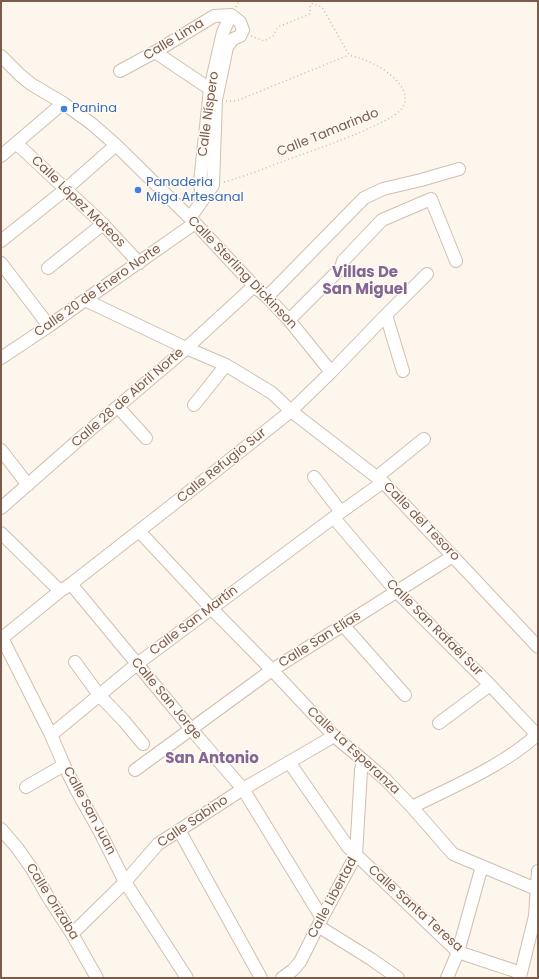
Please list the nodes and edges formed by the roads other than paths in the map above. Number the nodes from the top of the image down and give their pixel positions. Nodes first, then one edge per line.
1 (231, 15) junction
2 (155, 52) junction
3 (1, 56) edge
4 (120, 71) dead end
5 (210, 89) junction
6 (63, 103) junction
7 (16, 143) junction
8 (116, 145) junction
9 (1, 156) edge
10 (459, 169) dead end
11 (66, 189) junction
12 (202, 201) junction
13 (192, 221) junction
14 (103, 224) junction
15 (1, 241) edge
16 (456, 261) dead end
17 (1, 263) edge
18 (139, 263) junction
19 (48, 268) dead end
20 (427, 274) dead end
21 (254, 286) junction
22 (267, 297) junction
23 (85, 300) junction
24 (386, 315) junction
25 (289, 320) junction
26 (49, 326) junction
27 (186, 348) junction
28 (1, 358) edge
29 (226, 365) junction
30 (402, 371) dead end
31 (331, 372) junction
32 (194, 405) dead end
33 (118, 407) junction
34 (291, 410) junction
35 (146, 438) dead end
36 (424, 439) dead end
37 (1, 450) edge
38 (314, 477) dead end
39 (380, 480) junction
40 (28, 485) junction
41 (1, 508) edge
42 (338, 515) junction
43 (139, 532) junction
44 (1, 533) edge
45 (453, 556) junction
46 (71, 584) junction
47 (60, 591) junction
48 (396, 591) junction
49 (211, 608) junction
50 (343, 625) junction
51 (2, 638) edge
52 (538, 647) edge
53 (75, 662) dead end
54 (137, 664) junction
55 (272, 670) junction
56 (490, 685) junction
57 (99, 695) junction
58 (405, 695) dead end
59 (439, 723) dead end
60 (191, 729) junction
61 (538, 734) edge
62 (51, 735) junction
63 (334, 736) junction
64 (143, 744) dead end
65 (363, 760) junction
66 (289, 762) junction
67 (64, 765) junction
68 (135, 770) dead end
69 (26, 787) dead end
70 (243, 789) junction
71 (412, 807) junction
72 (1, 829) edge
73 (179, 830) junction
74 (356, 855) junction
75 (482, 866) junction
76 (538, 871) edge
77 (125, 882) junction
78 (536, 889) junction
79 (320, 922) junction
80 (72, 934) junction
81 (458, 952) junction
82 (520, 975) edge
83 (97, 978) edge
84 (187, 978) edge
85 (261, 978) edge
86 (282, 978) edge
87 (398, 978) edge
88 (447, 978) edge

1 - 2 street, Calle Lima
1 - 5 street, Calle Níspero
1 - 12 street, Calle Níspero
2 - 4 street, Calle Lima
2 - 5 street
3 - 6 street, Calle Sterling Dickinson
5 - 12 street, Calle Níspero
6 - 7 street
6 - 8 street, Calle Sterling Dickinson
7 - 9 street
7 - 11 street, Calle López Mateos
8 - 11 street
8 - 13 street, Calle Sterling Dickinson
10 - 22 street
11 - 14 street, Calle López Mateos
11 - 15 street
12 - 13 street
13 - 18 street, Calle 20 de Enero Norte
13 - 21 street, Calle Sterling Dickinson
14 - 18 street, Calle López Mateos
14 - 19 street
16 - 25 street
17 - 26 street
18 - 23 street, Calle 20 de Enero Norte
20 - 24 street, Calle Refugio Sur
21 - 22 street, Calle Sterling Dickinson
21 - 27 street, Calle 28 de Abril Norte
22 - 25 street, Calle Sterling Dickinson
23 - 26 street, Calle 20 de Enero Norte
23 - 27 street, Calle del Tesoro
24 - 30 street
24 - 31 street, Calle Refugio Sur
25 - 31 street, Calle Sterling Dickinson
26 - 28 street, Calle 20 de Enero Norte
27 - 29 street, Calle del Tesoro
27 - 33 street, Calle 28 de Abril Norte
29 - 32 street
29 - 34 street, Calle del Tesoro
31 - 34 street, Calle Refugio Sur
33 - 35 street
33 - 40 street, Calle 28 de Abril Norte
34 - 39 street, Calle del Tesoro
34 - 43 street, Calle Refugio Sur
36 - 39 street, Calle San Martín
37 - 40 street
38 - 42 street
39 - 42 street, Calle San Martín
39 - 45 street, Calle del Tesoro
40 - 41 street, Calle 28 de Abril Norte
42 - 48 street, Calle San Rafaél Sur
42 - 49 street, Calle San Martín
43 - 46 street, Calle Refugio Sur
43 - 49 street, Calle La Esperanza
44 - 47 street
45 - 48 street, Calle San Elías
45 - 52 street, Calle del Tesoro
46 - 47 street, Calle Refugio Sur
46 - 54 street, Calle San Jorge
47 - 51 street, Calle Refugio Sur
48 - 50 street, Calle San Elías
48 - 56 street, Calle San Rafaél Sur
49 - 54 street, Calle San Martín
49 - 55 street, Calle La Esperanza
50 - 55 street, Calle San Elías
50 - 58 street
51 - 62 street, Calle San Juan
53 - 57 street
54 - 57 street, Calle San Martín
54 - 60 street, Calle San Jorge
55 - 60 street, Calle San Elías
55 - 63 street, Calle La Esperanza
56 - 59 street
56 - 61 street, Calle San Rafaél Sur
57 - 62 street, Calle San Martín
57 - 64 street
60 - 68 street, Calle San Elías
60 - 70 street, Calle San Jorge
61 - 71 street
62 - 67 street, Calle San Juan
63 - 65 street, Calle La Esperanza
63 - 66 street, Calle Sabino
65 - 71 street, Calle La Esperanza
65 - 74 street, Calle Libertad
66 - 70 street, Calle Sabino
66 - 74 street, Calle Santa Teresa
67 - 69 street
67 - 77 street, Calle San Juan
70 - 73 street, Calle Sabino
70 - 79 street, Calle San Jorge
71 - 75 street, Calle La Esperanza
72 - 80 street, Calle Orizaba
73 - 77 street, Calle Sabino
73 - 85 street
74 - 79 street, Calle Libertad
74 - 81 street, Calle Santa Teresa
75 - 78 street, Calle La Esperanza
75 - 81 street
76 - 78 street
77 - 80 street, Calle Sabino
77 - 84 street, Calle San Juan
78 - 82 street
79 - 86 street, Calle Libertad
79 - 87 street
80 - 83 street, Calle Orizaba
81 - 82 street, Calle Santa Teresa
81 - 88 street

